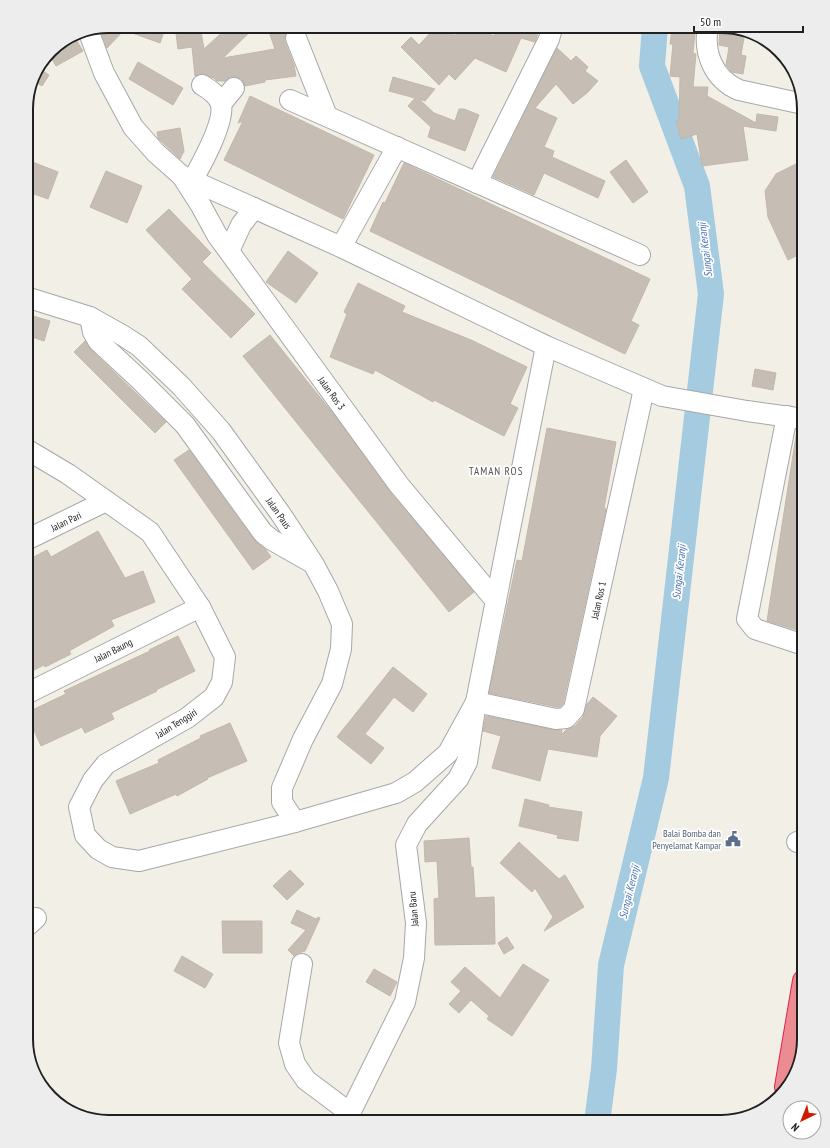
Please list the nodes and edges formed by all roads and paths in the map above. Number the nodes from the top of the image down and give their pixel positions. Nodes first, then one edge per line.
1 (551, 33) edge
2 (707, 33) edge
3 (90, 36) edge
4 (296, 38) dead end
5 (202, 84) dead end
6 (234, 88) dead end
7 (290, 100) dead end
8 (796, 103) edge
9 (221, 104) junction
10 (327, 116) junction
11 (397, 147) junction
12 (187, 178) junction
13 (477, 183) junction
14 (254, 208) junction
15 (341, 248) junction
16 (229, 251) junction
17 (640, 255) dead end
18 (33, 300) edge
19 (546, 346) junction
20 (653, 392) junction
21 (796, 417) edge
22 (33, 453) edge
23 (106, 501) junction
24 (33, 537) edge
25 (496, 601) junction
26 (200, 607) junction
27 (797, 642) edge
28 (33, 690) edge
29 (476, 702) junction
30 (295, 822) junction
31 (302, 964) dead end
32 (797, 1022) edge
33 (788, 1074) edge
34 (344, 1115) edge
35 (348, 1115) edge

1 - 13 street
2 - 8 street
3 - 12 street
4 - 10 street
5 - 9 street
6 - 9 street
7 - 10 street
9 - 12 street
10 - 11 street
11 - 13 street
11 - 15 street
12 - 14 street
12 - 16 street, Jalan Ros 3
13 - 17 street
14 - 15 street
14 - 16 street
15 - 19 street
16 - 25 street, Jalan Ros 3
18 - 30 street, Jalan Paus
19 - 20 street
19 - 25 street
20 - 21 street
20 - 29 street, Jalan Ros 1
21 - 27 street
22 - 23 street, Jalan Tenggiri
23 - 24 street, Jalan Pari
23 - 26 street, Jalan Tenggiri
25 - 29 street
26 - 28 street, Jalan Baung
26 - 30 street, Jalan Tenggiri
29 - 30 street, Jalan Tenggiri
29 - 35 street, Jalan Baru
31 - 34 street
32 - 33 highway

